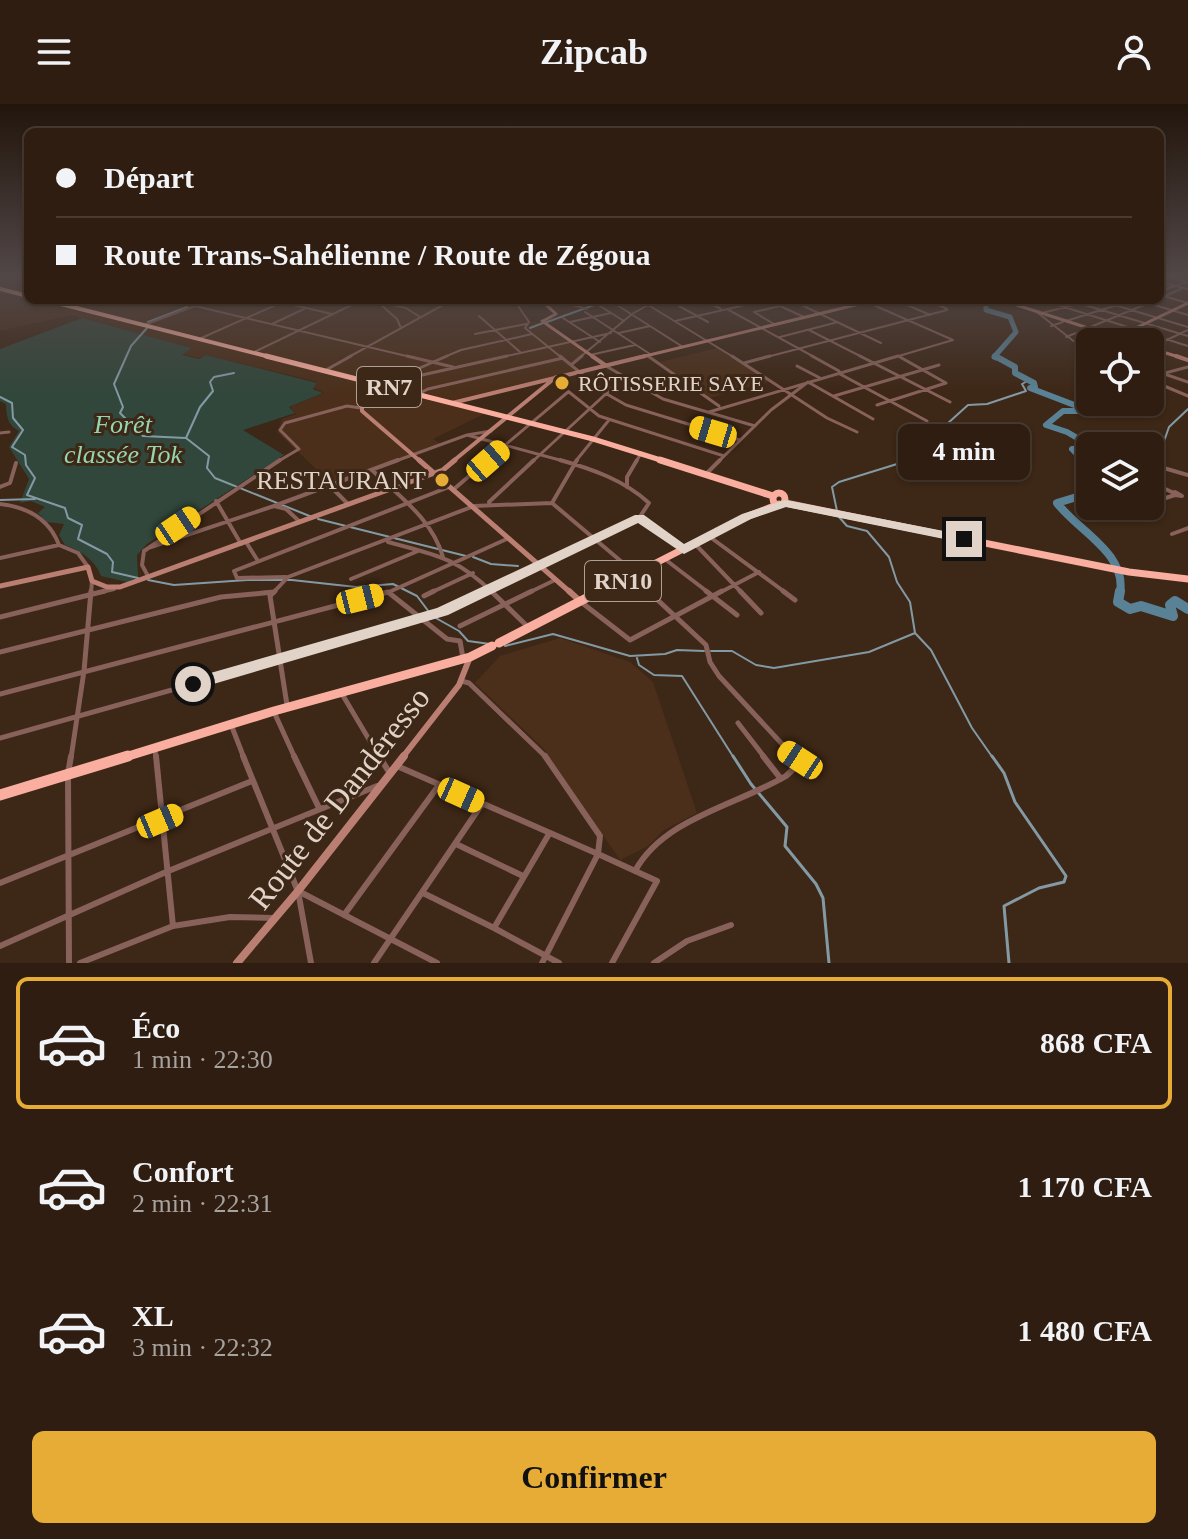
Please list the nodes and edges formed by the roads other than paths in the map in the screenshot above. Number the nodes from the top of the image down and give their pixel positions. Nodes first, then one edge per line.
1 (101, 314) edge
2 (172, 314) edge
3 (229, 314) edge
4 (256, 314) edge
5 (294, 314) edge
6 (332, 314) edge
7 (392, 314) edge
8 (415, 314) edge
9 (425, 314) edge
10 (523, 314) edge
11 (556, 314) joint
12 (590, 314) edge
13 (606, 314) edge
14 (613, 314) edge
15 (632, 314) joint
16 (663, 314) edge
17 (694, 314) edge
18 (706, 314) edge
19 (733, 314) edge
20 (755, 314) edge
21 (798, 314) edge
22 (815, 314) edge
23 (821, 314) edge
24 (895, 314) edge
25 (1041, 314) edge
26 (1043, 314) edge
27 (1086, 314) joint
28 (1116, 314) edge
29 (1145, 314) edge
30 (1166, 314) edge
31 (930, 315) edge
32 (1119, 315) junction
33 (479, 316) dead end
34 (697, 316) junction
35 (420, 317) junction
36 (593, 317) junction
37 (804, 317) junction
38 (247, 318) junction
39 (1158, 318) junction
40 (909, 320) junction
41 (542, 321) junction
42 (624, 321) junction
43 (674, 321) junction
44 (1065, 321) junction
45 (1107, 321) junction
46 (570, 322) junction
47 (708, 322) dead end
48 (838, 322) junction
49 (528, 323) junction
50 (272, 324) junction
51 (774, 324) junction
52 (1147, 324) junction
53 (144, 325) junction
54 (650, 326) junction
55 (1051, 326) junction
56 (401, 328) junction
57 (760, 328) junction
58 (1087, 328) joint
59 (1131, 328) edge
60 (1137, 328) edge
61 (494, 329) junction
62 (1188, 329) edge
63 (298, 330) junction
64 (809, 330) junction
65 (615, 332) junction
66 (861, 333) junction
67 (1076, 333) edge
68 (475, 334) dead end
69 (532, 334) junction
70 (1180, 334) junction
71 (1188, 336) edge
72 (593, 337) junction
73 (778, 337) junction
74 (1066, 337) junction
75 (199, 339) junction
76 (506, 339) junction
77 (1164, 339) edge
78 (1168, 340) junction
79 (572, 341) junction
80 (707, 341) junction
81 (831, 341) junction
82 (600, 342) junction
83 (1164, 342) edge
84 (881, 343) dead end
85 (1076, 343) edge
86 (636, 344) junction
87 (548, 346) junction
88 (1188, 346) edge
89 (368, 347) junction
90 (683, 347) junction
91 (799, 349) junction
92 (520, 352) junction
93 (252, 353) junction
94 (589, 354) junction
95 (1164, 354) edge
96 (648, 355) junction
97 (898, 356) junction
98 (563, 358) junction
99 (430, 362) junction
100 (744, 363) junction
101 (874, 363) junction
102 (1188, 363) edge
103 (571, 365) junction
104 (605, 365) junction
105 (939, 365) dead end
106 (797, 366) dead end
107 (453, 367) junction
108 (924, 369) junction
109 (324, 371) junction
110 (579, 371) junction
111 (840, 373) junction
112 (1164, 374) joint
113 (900, 376) junction
114 (623, 378) junction
115 (820, 378) junction
116 (395, 379) junction
117 (555, 379) junction
118 (808, 382) junction
119 (1188, 382) edge
120 (380, 385) junction
121 (1164, 385) edge
122 (864, 387) junction
123 (391, 388) junction
124 (785, 388) junction
125 (926, 390) junction
126 (568, 392) junction
127 (605, 393) junction
128 (792, 393) junction
129 (417, 395) junction
130 (834, 396) junction
131 (1188, 396) edge
132 (889, 401) junction
133 (950, 402) dead end
134 (451, 403) junction
135 (877, 405) dead end
136 (720, 407) junction
137 (361, 408) junction
138 (588, 410) junction
139 (709, 412) junction
140 (507, 418) junction
141 (610, 419) junction
142 (873, 419) dead end
143 (927, 421) dead end
144 (531, 424) junction
145 (755, 426) junction
146 (491, 431) junction
147 (9, 432) dead end
148 (564, 432) junction
149 (857, 432) dead end
150 (0, 433) edge
151 (467, 435) junction
152 (480, 439) junction
153 (593, 439) junction
154 (740, 440) junction
155 (504, 446) junction
156 (641, 453) junction
157 (412, 456) junction
158 (537, 456) junction
159 (724, 456) junction
160 (16, 463) dead end
161 (572, 466) junction
162 (1164, 468) edge
163 (372, 471) junction
164 (435, 473) junction
165 (1188, 475) edge
166 (704, 476) junction
167 (330, 486) junction
168 (0, 487) edge
169 (627, 487) junction
170 (453, 488) junction
171 (1164, 488) edge
172 (390, 489) junction
173 (1188, 492) edge
174 (1178, 495) junction
175 (1164, 499) edge
176 (1188, 499) edge
177 (779, 500) junction
178 (216, 501) junction
179 (405, 503) junction
180 (552, 503) junction
181 (348, 504) junction
182 (488, 504) junction
183 (274, 506) junction
184 (474, 506) junction
185 (0, 507) edge
186 (639, 518) junction
187 (229, 521) junction
188 (300, 522) junction
189 (428, 524) junction
190 (1188, 528) edge
191 (1172, 534) dead end
192 (709, 536) junction
193 (509, 538) junction
194 (593, 540) junction
195 (385, 541) junction
196 (244, 543) junction
197 (695, 544) junction
198 (59, 545) junction
199 (149, 548) junction
200 (421, 550) junction
201 (684, 550) junction
202 (443, 557) junction
203 (0, 558) edge
204 (666, 559) junction
205 (258, 561) junction
206 (453, 561) junction
207 (540, 565) junction
208 (88, 567) junction
209 (759, 572) junction
210 (473, 573) junction
211 (634, 575) junction
212 (1188, 577) edge
213 (149, 578) junction
214 (285, 579) junction
215 (351, 579) dead end
216 (556, 580) junction
217 (92, 581) junction
218 (734, 585) junction
219 (0, 586) edge
220 (120, 587) junction
221 (395, 589) junction
222 (489, 589) junction
223 (274, 592) junction
224 (91, 595) junction
225 (424, 596) dead end
226 (713, 597) junction
227 (795, 600) dead end
228 (581, 602) junction
229 (505, 605) junction
230 (761, 613) dead end
231 (737, 615) dead end
232 (425, 616) junction
233 (0, 617) edge
234 (676, 618) junction
235 (274, 621) junction
236 (460, 626) dead end
237 (529, 627) junction
238 (88, 630) junction
239 (0, 652) edge
240 (466, 657) junction
241 (280, 660) junction
242 (84, 671) junction
243 (461, 681) junction
244 (340, 692) junction
245 (0, 694) edge
246 (287, 707) junction
247 (274, 711) junction
248 (77, 716) junction
249 (738, 723) dead end
250 (231, 725) junction
251 (0, 738) edge
252 (154, 748) junction
253 (397, 766) junction
254 (68, 774) junction
255 (390, 774) junction
256 (781, 779) junction
257 (252, 781) junction
258 (383, 783) junction
259 (439, 785) junction
260 (0, 795) edge
261 (482, 804) junction
262 (319, 808) junction
263 (160, 821) junction
264 (271, 829) junction
265 (549, 834) junction
266 (456, 844) junction
267 (598, 854) junction
268 (68, 855) junction
269 (635, 871) junction
270 (166, 872) junction
271 (523, 876) junction
272 (0, 883) edge
273 (298, 891) junction
274 (423, 893) junction
275 (344, 915) junction
276 (68, 916) junction
277 (275, 918) junction
278 (731, 925) dead end
279 (173, 926) junction
280 (494, 928) junction
281 (392, 939) junction
282 (0, 946) edge
283 (544, 960) edge
284 (435, 962) edge
285 (69, 963) edge
286 (80, 963) edge
287 (237, 963) edge
288 (311, 963) edge
289 (374, 963) edge
290 (559, 963) edge
291 (612, 963) edge
292 (654, 963) edge

1 - 53 highway, RN7
2 - 53 street
3 - 38 street
4 - 38 street
5 - 50 street
6 - 63 street
7 - 56 street
8 - 35 street
9 - 35 street
10 - 49 street
11 - 41 street
11 - 46 street
12 - 36 street
13 - 36 street
14 - 42 street
15 - 42 street
15 - 54 street
16 - 43 street
17 - 34 street
18 - 34 street
19 - 57 street
20 - 51 street
21 - 37 street
22 - 37 street
23 - 48 street
24 - 40 street
25 - 55 street
26 - 44 street
27 - 44 street
27 - 45 street
28 - 32 street
29 - 39 street
30 - 39 street
31 - 40 street
32 - 45 street
32 - 52 street
33 - 61 street
34 - 43 street
34 - 47 street
35 - 56 street
36 - 46 street
36 - 65 street
37 - 51 street
38 - 50 street
38 - 75 street
39 - 52 street
39 - 62 street
40 - 66 street
40 - 97 street
41 - 49 street
41 - 79 street
42 - 65 street
43 - 80 street
44 - 55 street
44 - 58 street
45 - 58 street
45 - 59 street
46 - 72 street
48 - 64 street
48 - 66 street
49 - 61 street
49 - 69 street
50 - 63 street
51 - 57 street
52 - 60 street
52 - 70 street
53 - 75 highway, RN7
54 - 65 street
54 - 90 street
55 - 74 street
56 - 89 street
57 - 73 street
57 - 80 street
61 - 68 street
61 - 76 street
62 - 70 street
63 - 89 street
63 - 93 street
64 - 73 street
64 - 81 street
65 - 72 street
65 - 82 street
65 - 86 street
66 - 81 street
66 - 84 street
67 - 74 street
69 - 76 street
69 - 87 street
70 - 71 street
70 - 78 street
72 - 79 street
72 - 82 street
73 - 91 street
74 - 85 street
75 - 93 highway, RN7
76 - 92 street
76 - 99 street
77 - 78 street
78 - 83 street
78 - 88 street
79 - 87 street
79 - 94 street
80 - 90 street
80 - 100 street
81 - 91 street
81 - 101 street
82 - 94 street
86 - 94 street
86 - 96 street
87 - 92 street
87 - 98 street
89 - 99 street
89 - 109 street
90 - 96 street
91 - 100 street
91 - 111 street
92 - 107 street
93 - 109 highway, RN7
94 - 103 street
94 - 104 street
95 - 102 street
96 - 104 street
96 - 136 street
97 - 101 street
97 - 108 street
98 - 103 street
98 - 129 street
99 - 107 street
99 - 116 street
100 - 124 street
101 - 111 street
101 - 113 street
102 - 112 street
103 - 110 street
104 - 110 street
104 - 114 street
105 - 108 street
106 - 115 street
107 - 116 street
108 - 113 street
108 - 125 street
109 - 120 highway, RN7
110 - 117 street
110 - 127 street
111 - 115 street
111 - 122 street
112 - 119 street
113 - 122 street
113 - 125 street
114 - 127 street
114 - 139 street
115 - 118 street
116 - 120 street
117 - 126 street
117 - 134 street
117 - 140 street
118 - 124 street
118 - 128 street
118 - 130 street
120 - 123 highway, RN7
121 - 131 street
122 - 130 street
122 - 132 street
123 - 129 highway, RN7
123 - 137 street
124 - 128 street
124 - 136 street
125 - 132 street
125 - 133 street
126 - 138 street
126 - 144 street
127 - 138 street
127 - 154 street
128 - 145 street
128 - 149 street
129 - 134 highway, RN7
130 - 142 street
132 - 135 street
132 - 143 street
134 - 140 highway, RN7
136 - 139 street
137 - 157 street
137 - 178 street
138 - 141 street
138 - 148 street
139 - 145 street
140 - 144 highway, RN7
140 - 146 street
141 - 153 street
141 - 159 street
144 - 148 highway, RN7
144 - 155 street
145 - 154 street
146 - 151 street
146 - 152 street
147 - 150 street
148 - 153 highway, RN7
148 - 158 street
151 - 152 street
151 - 157 street
152 - 155 street
152 - 164 street
153 - 156 highway, RN7
153 - 161 street
154 - 159 street
155 - 158 street
155 - 170 street
156 - 166 highway, RN7
156 - 169 street
157 - 163 street
157 - 164 street
158 - 161 street
158 - 182 street
159 - 166 street
160 - 168 street
161 - 169 street
161 - 180 street
162 - 165 street
163 - 167 street
163 - 172 street
164 - 170 street
164 - 172 street
166 - 177 highway, RN7
167 - 181 street
167 - 183 street
169 - 186 street
170 - 179 street
170 - 184 street
171 - 174 street
172 - 179 street
172 - 181 street
173 - 174 street
174 - 175 street
174 - 176 street
177 - 192 highway, RN10
177 - 212 highway, RN7
178 - 187 street
178 - 199 street
179 - 189 street
179 - 205 street
180 - 182 street
180 - 194 street
181 - 188 street
182 - 184 street
183 - 187 street
183 - 188 street
184 - 189 street
184 - 193 street
185 - 198 street
186 - 194 street
186 - 201 street
187 - 196 street
187 - 199 street
188 - 196 street
189 - 195 street
189 - 202 street
190 - 191 street
192 - 197 highway, RN10
192 - 209 street
193 - 206 street
193 - 207 street
194 - 207 street
194 - 211 street
195 - 200 street
195 - 214 street
196 - 205 street
196 - 213 street
197 - 201 highway, RN10
197 - 218 street
198 - 203 street
198 - 208 street
199 - 213 street
200 - 202 street
200 - 215 street
201 - 204 highway, RN10
202 - 206 street
204 - 211 highway, RN10
204 - 226 street
205 - 214 street
206 - 210 street
206 - 221 street
207 - 216 street
207 - 222 street
208 - 217 street
208 - 219 street
209 - 218 street
209 - 227 street
210 - 222 street
210 - 225 street
211 - 228 highway, RN10
211 - 234 street
213 - 220 street
214 - 223 street
216 - 228 street
216 - 229 street
217 - 220 street
217 - 224 street
218 - 226 street
218 - 230 street
220 - 224 street
221 - 232 street
221 - 235 street
222 - 229 street
222 - 232 street
223 - 235 street
223 - 238 street
224 - 233 street
224 - 238 street
226 - 231 street
226 - 234 street
228 - 234 street
228 - 237 highway, RN10
229 - 236 street
229 - 237 street
232 - 240 street
232 - 241 street
234 - 256 street
235 - 241 street
235 - 242 street
237 - 240 highway, RN10
238 - 239 street
238 - 242 street
240 - 243 street, Route de Dandéresso
240 - 244 highway, RN10
241 - 246 street
241 - 248 street
242 - 245 street
242 - 248 street
243 - 253 street, Route de Dandéresso
243 - 267 street
244 - 246 highway, RN10
244 - 255 street
246 - 247 highway, RN10
247 - 250 highway, RN10
247 - 262 street
248 - 251 street
248 - 254 street
249 - 256 street
250 - 252 highway, RN10
250 - 257 street
252 - 254 highway, RN10
252 - 263 street
253 - 255 street, Route de Dandéresso
253 - 259 street
254 - 260 highway, RN10
254 - 268 street
255 - 258 street, Route de Dandéresso
256 - 269 street
257 - 263 street
257 - 264 street
258 - 262 street
258 - 273 street, Route de Dandéresso
259 - 261 street
259 - 275 street
261 - 265 street
261 - 266 street
262 - 264 street
263 - 268 street
263 - 270 street
264 - 270 street
264 - 273 street
265 - 267 street
265 - 271 street
266 - 271 street
266 - 274 street
267 - 269 street
267 - 283 street
268 - 272 street
268 - 276 street
269 - 291 street
270 - 276 street
270 - 279 street
271 - 280 street
273 - 275 street
273 - 277 street, Route de Dandéresso
273 - 288 street
274 - 280 street
274 - 281 street
275 - 281 street
276 - 282 street
276 - 285 street
277 - 279 street
277 - 287 street, Route de Dandéresso
278 - 292 street
279 - 286 street
280 - 283 street
281 - 284 street
281 - 289 street
283 - 290 street

